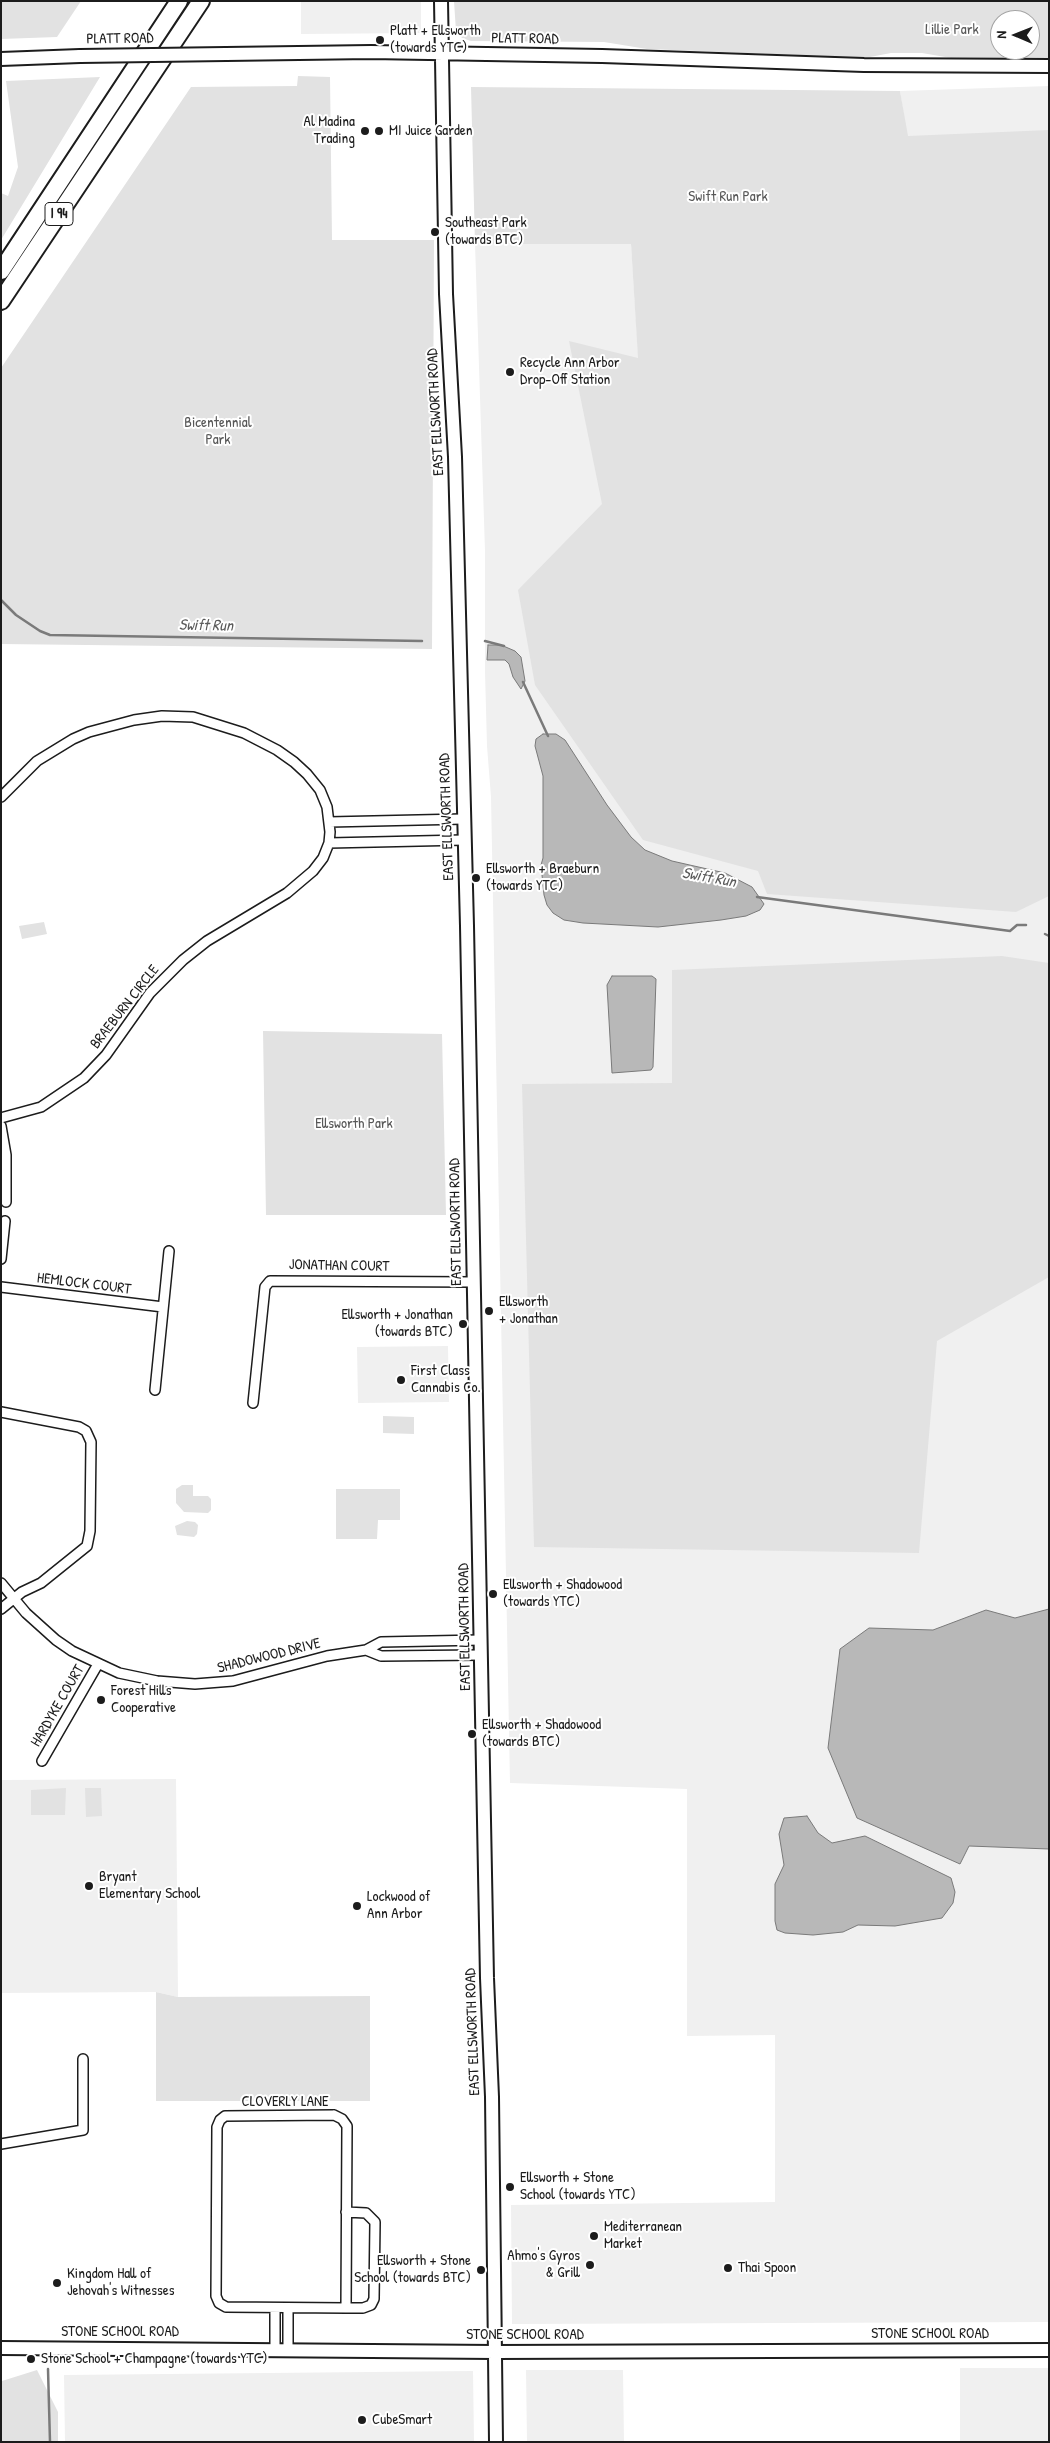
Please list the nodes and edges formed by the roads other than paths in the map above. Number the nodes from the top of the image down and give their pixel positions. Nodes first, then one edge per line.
1 (179, 1) edge
2 (201, 1) edge
3 (441, 1) edge
4 (441, 54) junction
5 (1, 59) edge
6 (1049, 66) edge
7 (1, 271) edge
8 (1, 301) edge
9 (1, 797) edge
10 (463, 819) junction
11 (330, 822) junction
12 (464, 840) junction
13 (329, 842) junction
14 (1, 1118) edge
15 (1, 1126) edge
16 (6, 1202) dead end
17 (5, 1221) dead end
18 (169, 1251) dead end
19 (1, 1259) edge
20 (474, 1282) junction
21 (1, 1288) edge
22 (164, 1307) junction
23 (155, 1390) dead end
24 (253, 1403) dead end
25 (1, 1412) edge
26 (1, 1583) edge
27 (13, 1598) junction
28 (1, 1609) edge
29 (481, 1640) junction
30 (366, 1650) junction
31 (482, 1655) junction
32 (98, 1664) junction
33 (42, 1761) dead end
34 (83, 2059) dead end
35 (1, 2144) edge
36 (346, 2212) junction
37 (275, 2308) junction
38 (288, 2308) junction
39 (346, 2308) junction
40 (1, 2348) edge
41 (275, 2349) junction
42 (288, 2349) junction
43 (1049, 2350) edge
44 (496, 2352) junction
45 (496, 2442) edge

1 - 7 highway, I 94
2 - 8 highway, I 94
3 - 4 main road, EAST ELLSWORTH ROAD
4 - 5 main road, PLATT ROAD, bridge
4 - 6 main road, PLATT ROAD
4 - 10 main road, EAST ELLSWORTH ROAD
9 - 11 street, BRAEBURN CIRCLE
10 - 11 street
10 - 12 main road, EAST ELLSWORTH ROAD
11 - 13 street, BRAEBURN CIRCLE
12 - 13 street
12 - 20 main road, EAST ELLSWORTH ROAD
13 - 14 street, BRAEBURN CIRCLE
15 - 16 street
17 - 19 street
18 - 22 street
20 - 24 street, JONATHAN COURT
20 - 29 main road, EAST ELLSWORTH ROAD
21 - 22 street, HEMLOCK COURT
22 - 23 street
25 - 27 street
26 - 27 street, SHADOWOOD DRIVE
27 - 28 street
27 - 32 street, SHADOWOOD DRIVE
29 - 30 street, SHADOWOOD DRIVE
29 - 31 main road, EAST ELLSWORTH ROAD
30 - 31 street, SHADOWOOD DRIVE
30 - 32 street, SHADOWOOD DRIVE
31 - 44 main road, EAST ELLSWORTH ROAD
32 - 33 street, HARDYKE COURT
34 - 35 street
36 - 37 street, CLOVERLY LANE
36 - 39 street, CLOVERLY LANE
36 - 39 street
37 - 38 street, CLOVERLY LANE
37 - 41 street
38 - 39 street, CLOVERLY LANE
38 - 42 street
40 - 41 main road, STONE SCHOOL ROAD
41 - 42 main road, STONE SCHOOL ROAD
42 - 44 main road, STONE SCHOOL ROAD
43 - 44 main road, STONE SCHOOL ROAD
44 - 45 main road, EAST ELLSWORTH ROAD

